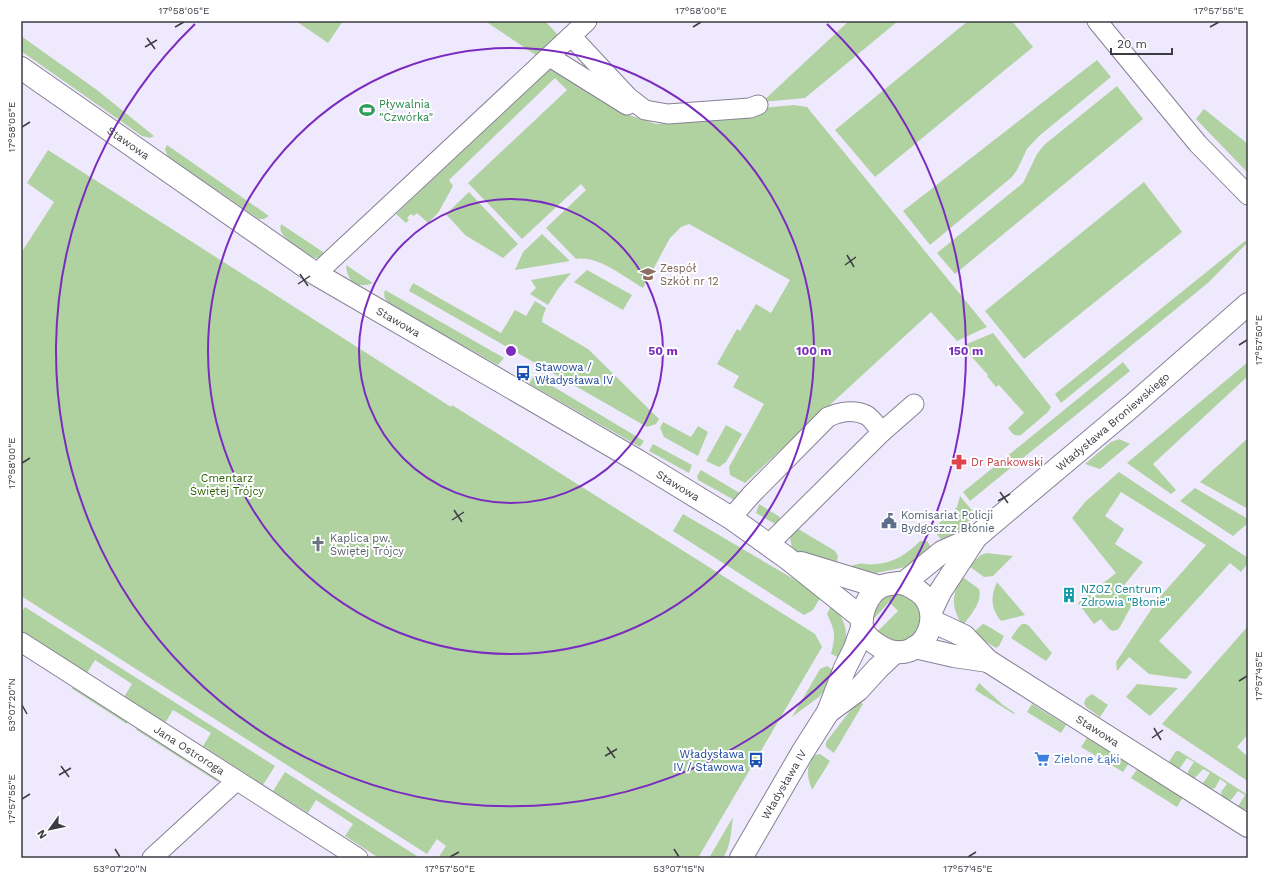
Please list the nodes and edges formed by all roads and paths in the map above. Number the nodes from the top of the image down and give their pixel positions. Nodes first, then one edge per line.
1 (588, 21) edge
2 (1097, 21) edge
3 (571, 36) junction
4 (550, 57) junction
5 (21, 68) edge
6 (758, 105) dead end
7 (645, 110) junction
8 (1248, 195) edge
9 (316, 274) junction
10 (1248, 304) edge
11 (914, 404) dead end
12 (882, 432) junction
13 (731, 518) junction
14 (976, 537) junction
15 (768, 545) junction
16 (787, 558) junction
17 (904, 583) junction
18 (880, 587) junction
19 (932, 616) junction
20 (862, 623) junction
21 (21, 642) edge
22 (905, 650) junction
23 (988, 661) junction
24 (828, 712) junction
25 (236, 781) junction
26 (1248, 826) edge
27 (152, 858) edge
28 (358, 858) edge
29 (741, 858) edge

1 - 3 street
2 - 8 street
3 - 4 street
3 - 7 street
4 - 7 street
4 - 9 street
5 - 9 street, Stawowa
6 - 7 street
9 - 13 street, Stawowa
10 - 14 street, Władysława Broniewskiego
11 - 12 street
12 - 13 street
12 - 15 street
13 - 15 street, Stawowa
14 - 17 street, Władysława Broniewskiego
14 - 19 street, Władysława Broniewskiego
15 - 16 street, Stawowa
16 - 18 street, Stawowa
16 - 20 street, Stawowa
17 - 18 street
17 - 19 street
18 - 20 street
19 - 22 street
19 - 23 street, Stawowa
20 - 22 street
20 - 24 street, Władysława IV
21 - 25 street, Jana Ostroroga
22 - 23 street, Stawowa
22 - 24 street, Władysława IV
23 - 26 street, Stawowa
24 - 29 street, Władysława IV
25 - 27 street
25 - 28 street, Jana Ostroroga

